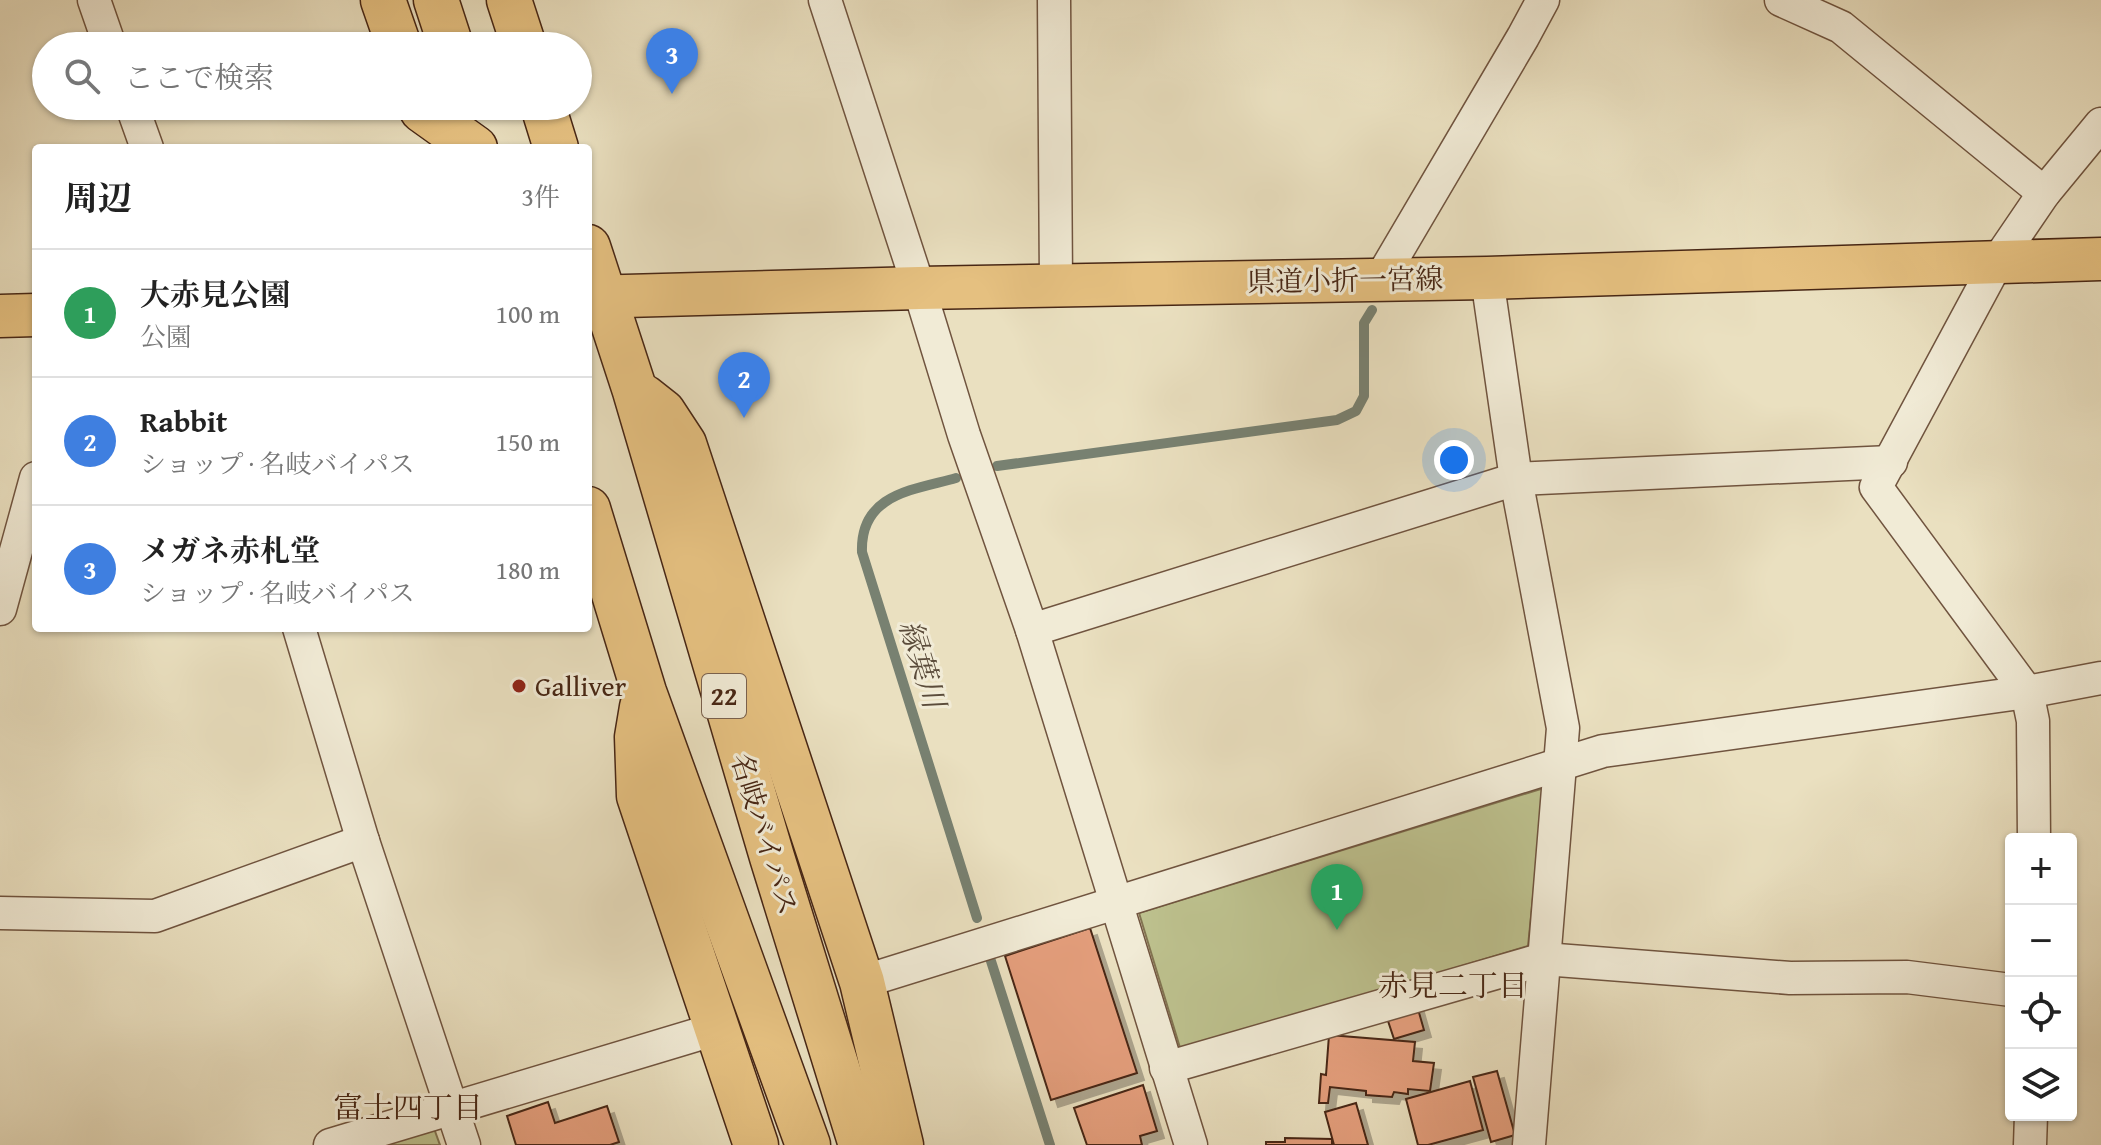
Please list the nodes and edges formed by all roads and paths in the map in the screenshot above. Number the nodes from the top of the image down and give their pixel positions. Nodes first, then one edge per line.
1 (94, 0) edge
2 (383, 0) edge
3 (436, 0) edge
4 (509, 0) edge
5 (825, 0) edge
6 (1054, 0) edge
7 (1543, 0) edge
8 (1781, 0) edge
9 (105, 32) edge
10 (394, 32) edge
11 (446, 32) edge
12 (519, 32) edge
13 (137, 120) edge
14 (436, 120) edge
15 (474, 120) edge
16 (547, 120) edge
17 (2101, 124) edge
18 (146, 144) edge
19 (469, 144) edge
20 (482, 144) edge
21 (555, 144) edge
22 (2044, 193) junction
23 (2101, 259) edge
24 (1997, 262) junction
25 (592, 272) edge
26 (1487, 278) junction
27 (1380, 280) junction
28 (1056, 285) junction
29 (919, 288) junction
30 (596, 296) edge
31 (32, 315) edge
32 (0, 316) edge
33 (635, 391) junction
34 (1891, 462) junction
35 (1516, 479) junction
36 (32, 490) edge
37 (592, 522) edge
38 (6, 565) edge
39 (0, 609) edge
40 (1032, 630) junction
41 (300, 632) edge
42 (2101, 678) edge
43 (644, 692) junction
44 (2027, 692) junction
45 (1560, 765) junction
46 (2034, 833) edge
47 (363, 841) junction
48 (772, 857) junction
49 (1115, 902) junction
50 (835, 907) junction
51 (0, 913) edge
52 (1544, 959) junction
53 (862, 982) junction
54 (2005, 989) edge
55 (716, 1029) junction
56 (1166, 1068) junction
57 (742, 1100) junction
58 (452, 1108) junction
59 (2031, 1121) edge
60 (330, 1145) edge
61 (464, 1145) edge
62 (756, 1145) edge
63 (797, 1145) edge
64 (808, 1145) edge
65 (861, 1145) edge
66 (901, 1145) edge
67 (1191, 1145) edge
68 (1529, 1145) edge
69 (2030, 1145) edge

1 - 9 street
2 - 10 highway
3 - 11 highway
4 - 12 highway
5 - 29 street
6 - 28 street
7 - 27 street
8 - 22 street
13 - 18 street
14 - 19 highway
15 - 20 highway
16 - 21 highway
17 - 22 street
22 - 24 street
23 - 24 main road, 県道小折一宮線
24 - 26 main road, 県道小折一宮線
24 - 34 street
25 - 30 highway, 名岐バイパス / 22
26 - 27 main road, 県道小折一宮線
26 - 35 street
27 - 28 main road, 県道小折一宮線
28 - 29 main road, 県道小折一宮線
29 - 30 main road, 県道小折一宮線
29 - 40 street
30 - 33 highway, 名岐バイパス / 22
31 - 32 main road
33 - 48 highway, 名岐バイパス / 22
33 - 50 highway, 22
34 - 35 street
34 - 44 street
35 - 40 street
35 - 45 street
36 - 38 street
37 - 43 highway
38 - 39 street
40 - 49 street
41 - 47 street
42 - 44 street
43 - 55 highway
43 - 64 highway
44 - 45 street
44 - 46 street
45 - 49 street
45 - 52 street
47 - 51 street
47 - 58 street
48 - 50 highway
48 - 65 highway, 名岐バイパス / 22
49 - 53 street
49 - 56 street
50 - 53 highway, 22
52 - 54 street
52 - 56 street
52 - 68 street
53 - 66 highway, 22
55 - 57 highway
55 - 58 street
56 - 67 street
57 - 62 highway
57 - 63 highway
58 - 60 street
58 - 61 street
59 - 69 street

